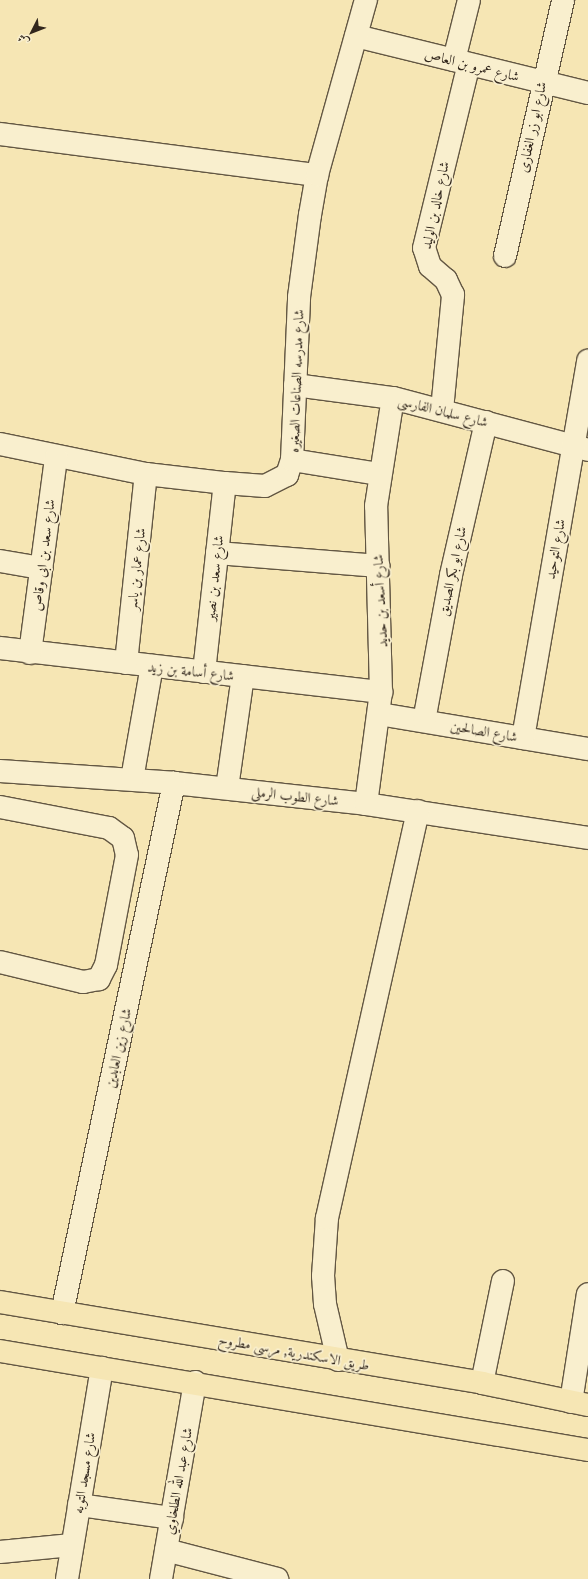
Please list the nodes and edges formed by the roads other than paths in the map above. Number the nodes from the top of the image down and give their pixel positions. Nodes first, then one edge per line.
1 (366, 0) edge
2 (469, 0) edge
3 (564, 0) edge
4 (356, 36) junction
5 (462, 62) junction
6 (542, 82) junction
7 (588, 93) edge
8 (0, 134) edge
9 (317, 174) junction
10 (505, 256) dead end
11 (588, 360) edge
12 (294, 385) junction
13 (393, 398) junction
14 (442, 410) junction
15 (486, 422) junction
16 (0, 444) edge
17 (580, 448) edge
18 (56, 457) junction
19 (292, 460) junction
20 (146, 474) junction
21 (378, 474) junction
22 (225, 483) junction
23 (217, 553) junction
24 (0, 561) edge
25 (378, 566) junction
26 (41, 568) junction
27 (0, 648) edge
28 (30, 652) junction
29 (126, 664) junction
30 (152, 666) junction
31 (204, 672) junction
32 (243, 676) junction
33 (381, 692) junction
34 (379, 714) junction
35 (424, 722) junction
36 (523, 738) junction
37 (588, 749) edge
38 (0, 771) edge
39 (132, 779) junction
40 (174, 782) junction
41 (227, 788) junction
42 (366, 804) junction
43 (0, 807) edge
44 (418, 811) junction
45 (588, 838) edge
46 (0, 962) edge
47 (504, 1281) dead end
48 (588, 1294) edge
49 (0, 1302) edge
50 (62, 1313) junction
51 (0, 1351) edge
52 (338, 1360) junction
53 (102, 1368) junction
54 (195, 1382) junction
55 (482, 1383) junction
56 (579, 1403) edge
57 (588, 1450) edge
58 (79, 1505) junction
59 (172, 1518) junction
60 (72, 1545) junction
61 (166, 1550) junction
62 (0, 1552) edge
63 (67, 1579) edge
64 (161, 1579) edge
65 (277, 1579) edge

1 - 4 street, شارع مدرسه الصناعات الصغيره
2 - 5 street, شارع خالد بن الوليد
3 - 6 street, شارع ابو زر الغفارى
4 - 5 street, شارع عمرو بن العاص
4 - 9 street, شارع مدرسه الصناعات الصغيره
5 - 6 street, شارع عمرو بن العاص
5 - 14 street, شارع خالد بن الوليد
6 - 7 street, شارع عمرو بن العاص
6 - 10 street, شارع ابو زر الغفارى
8 - 9 street
9 - 12 street, شارع مدرسه الصناعات الصغيره
11 - 17 street, شارع التوحيد
12 - 13 street, شارع سلمان الفارسى
12 - 19 street, شارع مدرسه الصناعات الصغيره
13 - 14 street, شارع سلمان الفارسى
13 - 21 street, شارع أسعد بن حديد
14 - 15 street, شارع سلمان الفارسى
15 - 17 street, شارع سلمان الفارسى
15 - 35 street, شارع ابو بكر الصديق
16 - 18 street, شارع مدرسه الصناعات الصغيره
17 - 36 street, شارع التوحيد
18 - 20 street, شارع مدرسه الصناعات الصغيره
18 - 26 street, شارع سعد بن ابى وقاص
19 - 21 street
19 - 22 street, شارع مدرسه الصناعات الصغيره
20 - 22 street, شارع مدرسه الصناعات الصغيره
20 - 29 street, شارع عمار بن ياسر
21 - 25 street, شارع أسعد بن حديد
22 - 23 street, شارع سعد بن نصير
23 - 25 street
23 - 31 street, شارع سعد بن نصير
24 - 26 street
25 - 33 street, شارع أسعد بن حديد
26 - 28 street, شارع سعد بن ابى وقاص
27 - 28 street, شارع أسامة بن زيد
28 - 29 street, شارع أسامة بن زيد
29 - 30 street, شارع أسامة بن زيد
30 - 31 street, شارع أسامة بن زيد
30 - 39 street
31 - 32 street, شارع أسامة بن زيد
32 - 33 street, شارع أسامة بن زيد
32 - 41 street
33 - 34 street, شارع أسعد بن حديد
34 - 35 street, شارع الصالحين
34 - 42 street, شارع أسعد بن حديد
35 - 36 street, شارع الصالحين
36 - 37 street, شارع الصالحين
38 - 39 street, شارع الطوب الرملى
39 - 40 street, شارع الطوب الرملى
40 - 41 street, شارع الطوب الرملى
40 - 50 street, شارع زين العابدين
41 - 42 street, شارع الطوب الرملى
42 - 44 street, شارع الطوب الرملى
43 - 46 street
44 - 45 street, شارع الطوب الرملى
44 - 52 street
47 - 55 street
48 - 56 street
49 - 50 main road, طريق الاسكندرية, مرسى مطروح
50 - 52 main road, طريق الاسكندرية, مرسى مطروح
51 - 53 main road
52 - 55 main road, طريق الاسكندرية, مرسى مطروح
53 - 54 main road
53 - 58 street, شارع مسجد التوبه
54 - 57 main road
54 - 59 street, شارع عبد الله الطلخاوي
55 - 56 main road, طريق الاسكندرية, مرسى مطروح
58 - 59 street
58 - 60 street, شارع مسجد التوبه
59 - 61 street, شارع عبد الله الطلخاوي
60 - 62 street
60 - 63 street, شارع مسجد التوبه
61 - 64 street, شارع عبد الله الطلخاوي
61 - 65 street

